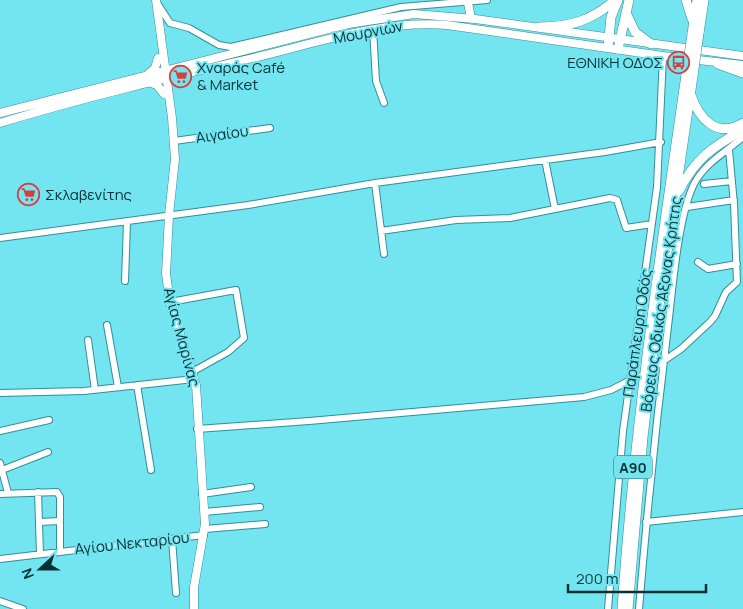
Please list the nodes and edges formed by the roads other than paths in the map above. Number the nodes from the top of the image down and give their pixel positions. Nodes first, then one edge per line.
1 (487, 0) edge
2 (616, 0) edge
3 (629, 0) edge
4 (686, 0) edge
5 (697, 0) edge
6 (704, 0) edge
7 (155, 1) edge
8 (465, 2) edge
9 (626, 13) junction
10 (471, 18) junction
11 (693, 23) junction
12 (539, 27) junction
13 (373, 29) junction
14 (695, 34) junction
15 (608, 43) junction
16 (619, 44) junction
17 (651, 44) junction
18 (663, 56) junction
19 (743, 56) edge
20 (160, 58) junction
21 (718, 64) junction
22 (743, 65) edge
23 (179, 71) junction
24 (743, 73) edge
25 (163, 75) junction
26 (689, 76) junction
27 (147, 79) junction
28 (691, 93) junction
29 (166, 94) junction
30 (384, 103) dead end
31 (0, 113) edge
32 (0, 123) edge
33 (743, 123) edge
34 (270, 128) dead end
35 (743, 130) edge
36 (743, 137) edge
37 (174, 141) junction
38 (661, 142) junction
39 (729, 150) junction
40 (545, 160) junction
41 (732, 181) junction
42 (375, 183) junction
43 (704, 184) dead end
44 (675, 197) junction
45 (734, 200) junction
46 (687, 207) junction
47 (555, 209) junction
48 (169, 215) junction
49 (127, 222) junction
50 (652, 224) junction
51 (381, 231) junction
52 (0, 238) edge
53 (384, 254) dead end
54 (698, 262) dead end
55 (737, 264) junction
56 (125, 281) dead end
57 (170, 302) junction
58 (107, 325) dead end
59 (88, 340) dead end
60 (664, 362) junction
61 (656, 366) dead end
62 (193, 375) junction
63 (638, 376) dead end
64 (631, 380) junction
65 (137, 385) junction
66 (118, 387) junction
67 (95, 390) junction
68 (0, 393) edge
69 (49, 420) dead end
70 (197, 429) junction
71 (0, 431) edge
72 (48, 452) dead end
73 (0, 463) edge
74 (2, 470) junction
75 (151, 470) dead end
76 (251, 487) dead end
77 (38, 492) junction
78 (8, 493) junction
79 (0, 494) edge
80 (202, 494) junction
81 (260, 507) dead end
82 (204, 512) junction
83 (743, 512) edge
84 (60, 521) junction
85 (39, 522) junction
86 (646, 522) junction
87 (265, 524) dead end
88 (204, 532) junction
89 (172, 539) junction
90 (60, 551) junction
91 (40, 554) junction
92 (0, 559) edge
93 (176, 592) dead end
94 (0, 601) edge
95 (23, 609) edge
96 (194, 609) edge
97 (608, 609) edge
98 (622, 609) edge
99 (628, 609) edge
100 (639, 609) edge

1 - 8 street
2 - 12 highway
2 - 15 highway
3 - 9 highway
4 - 11 highway
5 - 11 highway, Βόρειος Οδικός Άξονας Κρήτης / Α90
6 - 14 highway, Βόρειος Οδικός Άξονας Κρήτης / Α90
7 - 8 street
7 - 20 main road, Αγίας Μαρίνας
8 - 10 main road
9 - 16 highway
9 - 17 highway
10 - 12 main road
10 - 23 main road
11 - 14 highway, Βόρειος Οδικός Άξονας Κρήτης / Α90
12 - 15 main road
13 - 15 main road, Μουρνιών
13 - 23 main road, Μουρνιών
13 - 30 street
14 - 26 highway, Βόρειος Οδικός Άξονας Κρήτης / Α90, bridge
15 - 16 main road
16 - 17 main road
16 - 18 main road
17 - 19 main road
18 - 21 main road
18 - 38 street, Παράπλευρη Οδός
20 - 23 main road
20 - 25 main road, Αγίας Μαρίνας
20 - 27 main road
21 - 22 main road
21 - 24 highway
23 - 25 main road
23 - 29 main road
25 - 27 main road
25 - 29 main road, Αγίας Μαρίνας
26 - 28 highway, Βόρειος Οδικός Άξονας Κρήτης / Α90
26 - 98 highway, Βόρειος Οδικός Άξονας Κρήτης / Α90
27 - 29 main road
27 - 31 main road
27 - 32 main road
28 - 33 highway
28 - 44 highway, Βόρειος Οδικός Άξονας Κρήτης / Α90
29 - 37 main road, Αγίας Μαρίνας
34 - 37 street, Αιγαίου
35 - 44 highway
36 - 39 street, Παράπλευρη Οδός
37 - 48 main road, Αγίας Μαρίνας
38 - 40 street
38 - 50 street, Παράπλευρη Οδός
39 - 41 street
39 - 46 street, Παράπλευρη Οδός
40 - 42 street
40 - 47 street
41 - 43 street
41 - 45 street
42 - 48 street
42 - 51 street
44 - 99 highway, Βόρειος Οδικός Άξονας Κρήτης / Α90
45 - 46 street
45 - 55 street
46 - 60 street, Παράπλευρη Οδός
47 - 50 street
47 - 51 street
48 - 49 street
48 - 57 main road, Αγίας Μαρίνας
49 - 52 street
49 - 56 street
50 - 64 street, Παράπλευρη Οδός
51 - 53 street
54 - 55 street
55 - 60 street
57 - 62 main road, Αγίας Μαρίνας
57 - 62 street
58 - 66 street
59 - 67 street
60 - 61 street
60 - 86 street, Παράπλευρη Οδός
62 - 65 street
62 - 70 main road, Αγίας Μαρίνας
63 - 64 street
64 - 70 street
64 - 97 street, Παράπλευρη Οδός
65 - 66 street
65 - 75 street
66 - 67 street
67 - 68 street
69 - 71 street
70 - 80 main road, Αγίας Μαρίνας
72 - 74 street
73 - 74 street
74 - 78 street
76 - 80 street
77 - 78 street
77 - 84 street
77 - 85 street
78 - 79 street
80 - 82 main road, Αγίας Μαρίνας
81 - 82 street
82 - 88 main road, Αγίας Μαρίνας
83 - 86 street
84 - 85 street
84 - 90 street
85 - 91 street
86 - 100 street, Παράπλευρη Οδός
87 - 88 street, Αγίου Νεκταρίου
88 - 89 street, Αγίου Νεκταρίου
88 - 96 main road, Αγίας Μαρίνας
89 - 90 street, Αγίου Νεκταρίου
89 - 93 street
90 - 91 street, Αγίου Νεκταρίου
91 - 92 street, Αγίου Νεκταρίου
94 - 95 street

